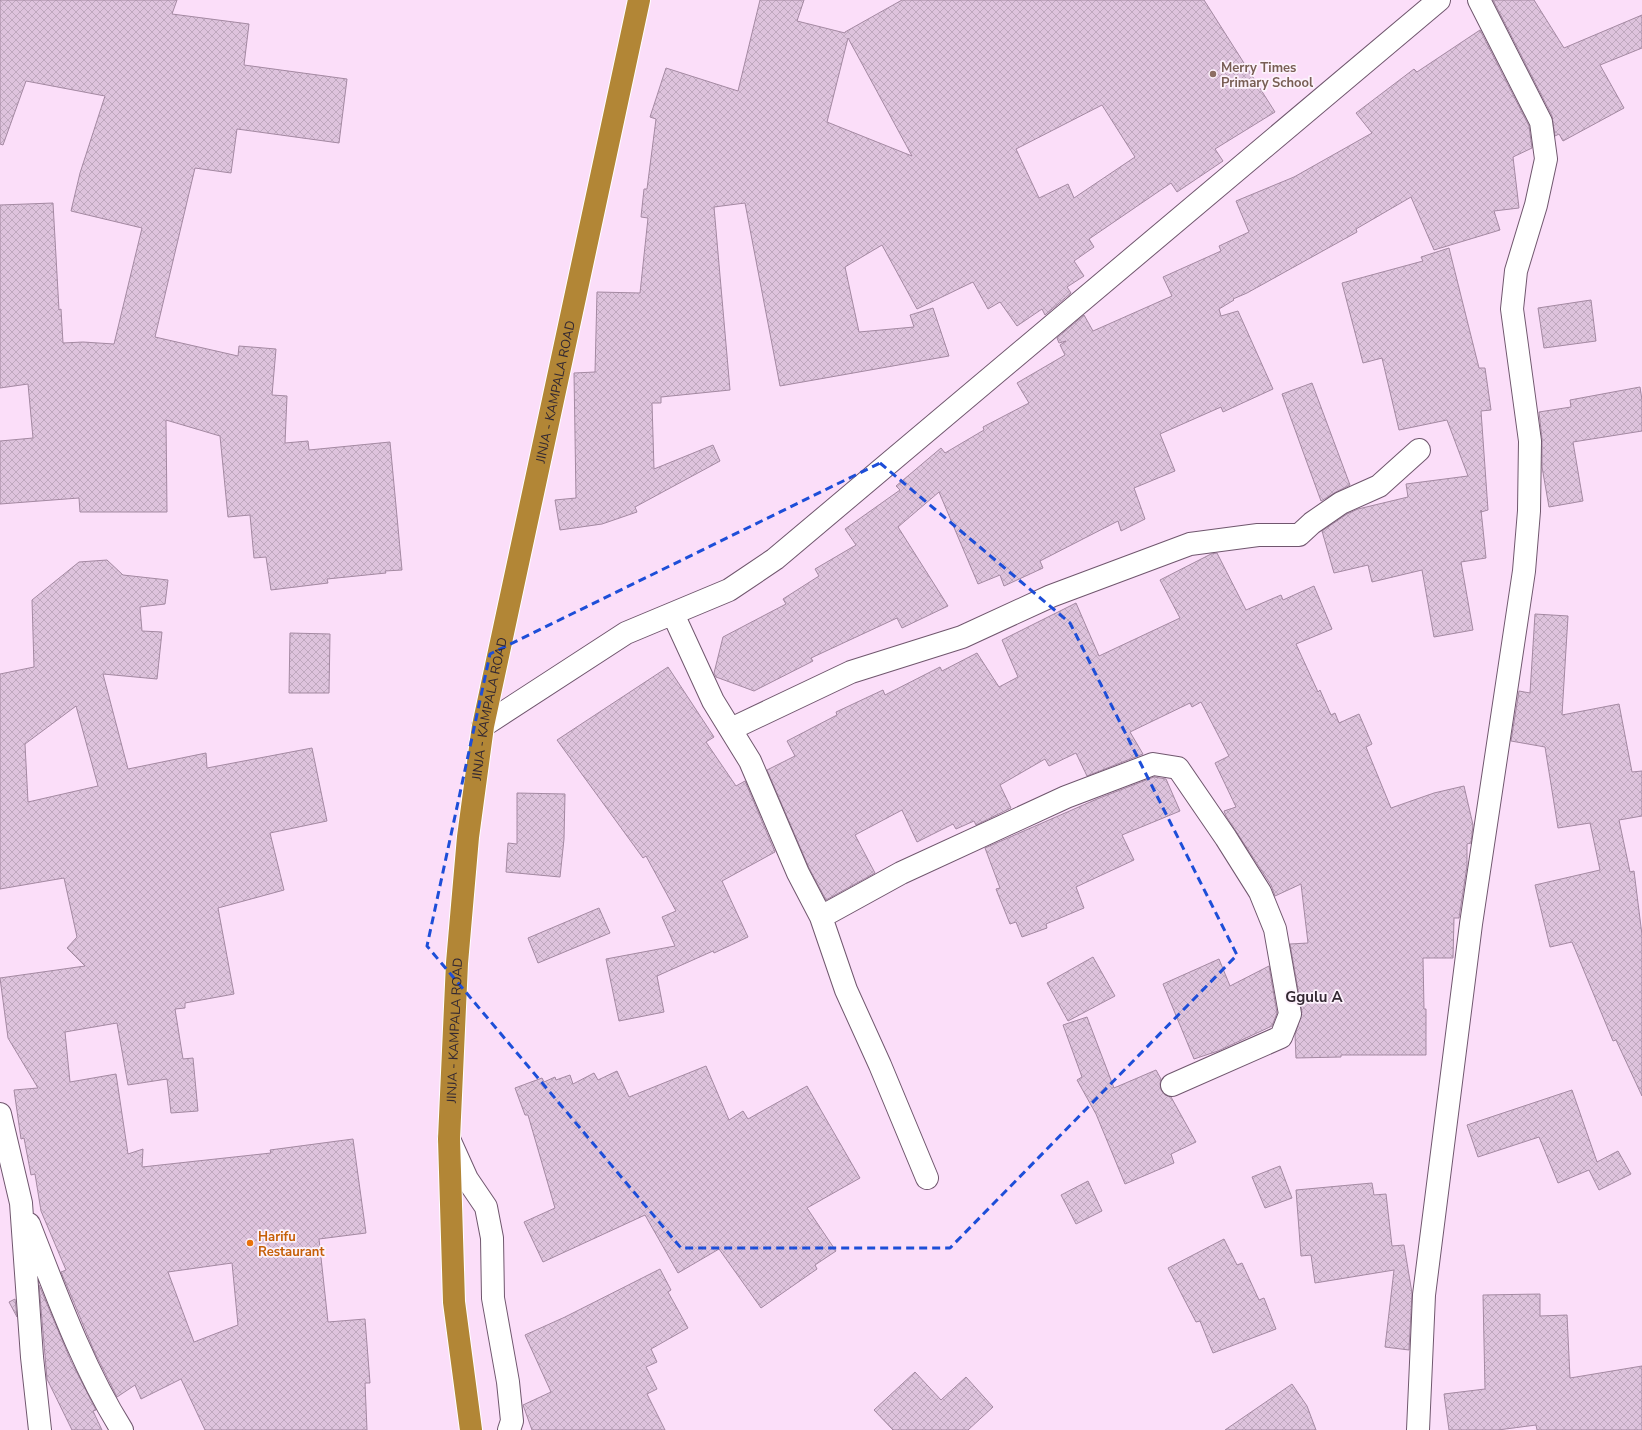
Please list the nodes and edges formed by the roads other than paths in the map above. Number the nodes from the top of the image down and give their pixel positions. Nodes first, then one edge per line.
1 (639, 0) edge
2 (1439, 0) edge
3 (1479, 0) edge
4 (1419, 450) dead end
5 (673, 614) junction
6 (483, 726) junction
7 (731, 729) junction
8 (821, 917) junction
9 (1172, 1085) dead end
10 (0, 1114) edge
11 (449, 1139) junction
12 (926, 1178) dead end
13 (21, 1203) junction
14 (40, 1430) edge
15 (122, 1430) edge
16 (470, 1430) edge
17 (509, 1430) edge
18 (1418, 1430) edge

1 - 6 highway, JINJA - KAMPALA ROAD
2 - 5 street
3 - 18 street
4 - 7 street
5 - 6 street
5 - 7 street
6 - 11 highway, JINJA - KAMPALA ROAD
7 - 8 street
8 - 9 street
8 - 12 street
10 - 13 street
11 - 16 highway, JINJA - KAMPALA ROAD
11 - 17 street
13 - 14 street
13 - 15 street

